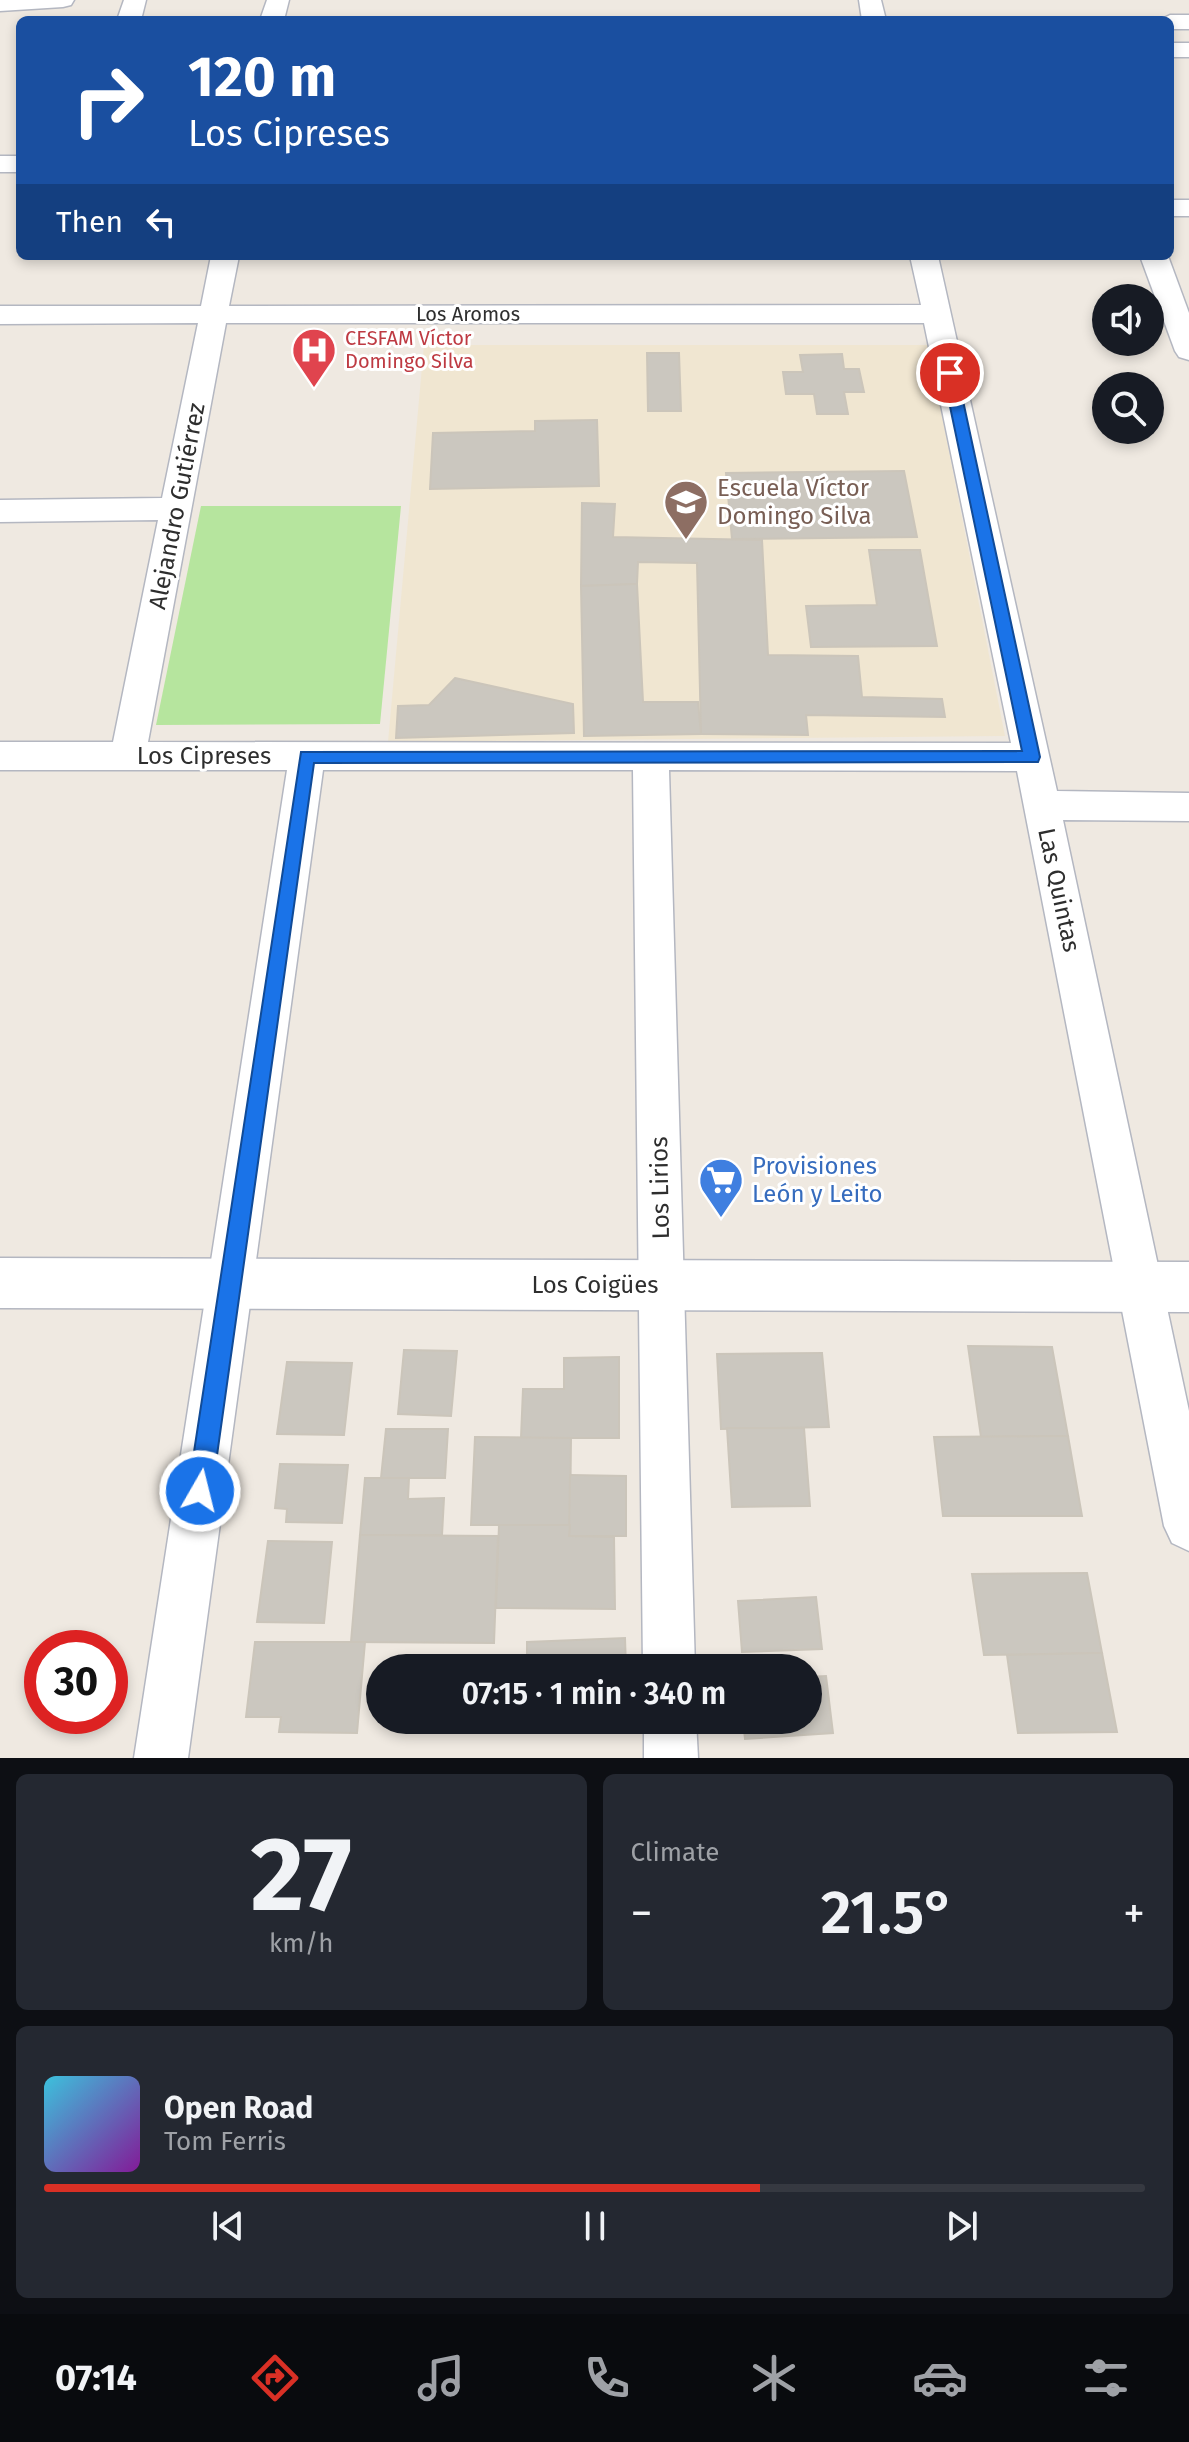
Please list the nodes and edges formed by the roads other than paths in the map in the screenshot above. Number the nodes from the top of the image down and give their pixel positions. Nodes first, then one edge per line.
1 (63, 0) edge
2 (0, 4) edge
3 (224, 260) edge
4 (925, 260) edge
5 (1155, 260) edge
6 (214, 314) junction
7 (937, 314) junction
8 (0, 315) edge
9 (1189, 351) edge
10 (176, 509) junction
11 (0, 511) edge
12 (0, 756) edge
13 (128, 756) junction
14 (307, 757) junction
15 (651, 757) junction
16 (1032, 757) junction
17 (1042, 805) junction
18 (1189, 807) edge
19 (0, 1283) edge
20 (230, 1284) junction
21 (661, 1285) junction
22 (1165, 1287) edge
23 (1189, 1526) edge
24 (669, 1654) edge
25 (670, 1734) edge
26 (161, 1758) edge
27 (671, 1758) edge

1 - 2 street
3 - 6 street, Alejandro Gutiérrez
4 - 7 street, Las Quintas
5 - 9 street
6 - 7 street, Los Aromos
6 - 8 street, Los Aromos
6 - 10 street, Alejandro Gutiérrez
7 - 16 street, Las Quintas
10 - 11 street
10 - 13 street, Alejandro Gutiérrez
12 - 13 street, Los Cipreses
13 - 14 street, Los Cipreses
14 - 15 street, Los Cipreses
14 - 20 street
15 - 16 street, Los Cipreses
15 - 21 street, Los Lirios
16 - 17 street, Las Quintas
17 - 18 street
17 - 22 street, Las Quintas
19 - 20 main road, Los Coigües
20 - 21 main road, Los Coigües
20 - 26 street
21 - 22 main road, Los Coigües
21 - 24 street, Los Lirios
22 - 23 street, Las Quintas
25 - 27 street

